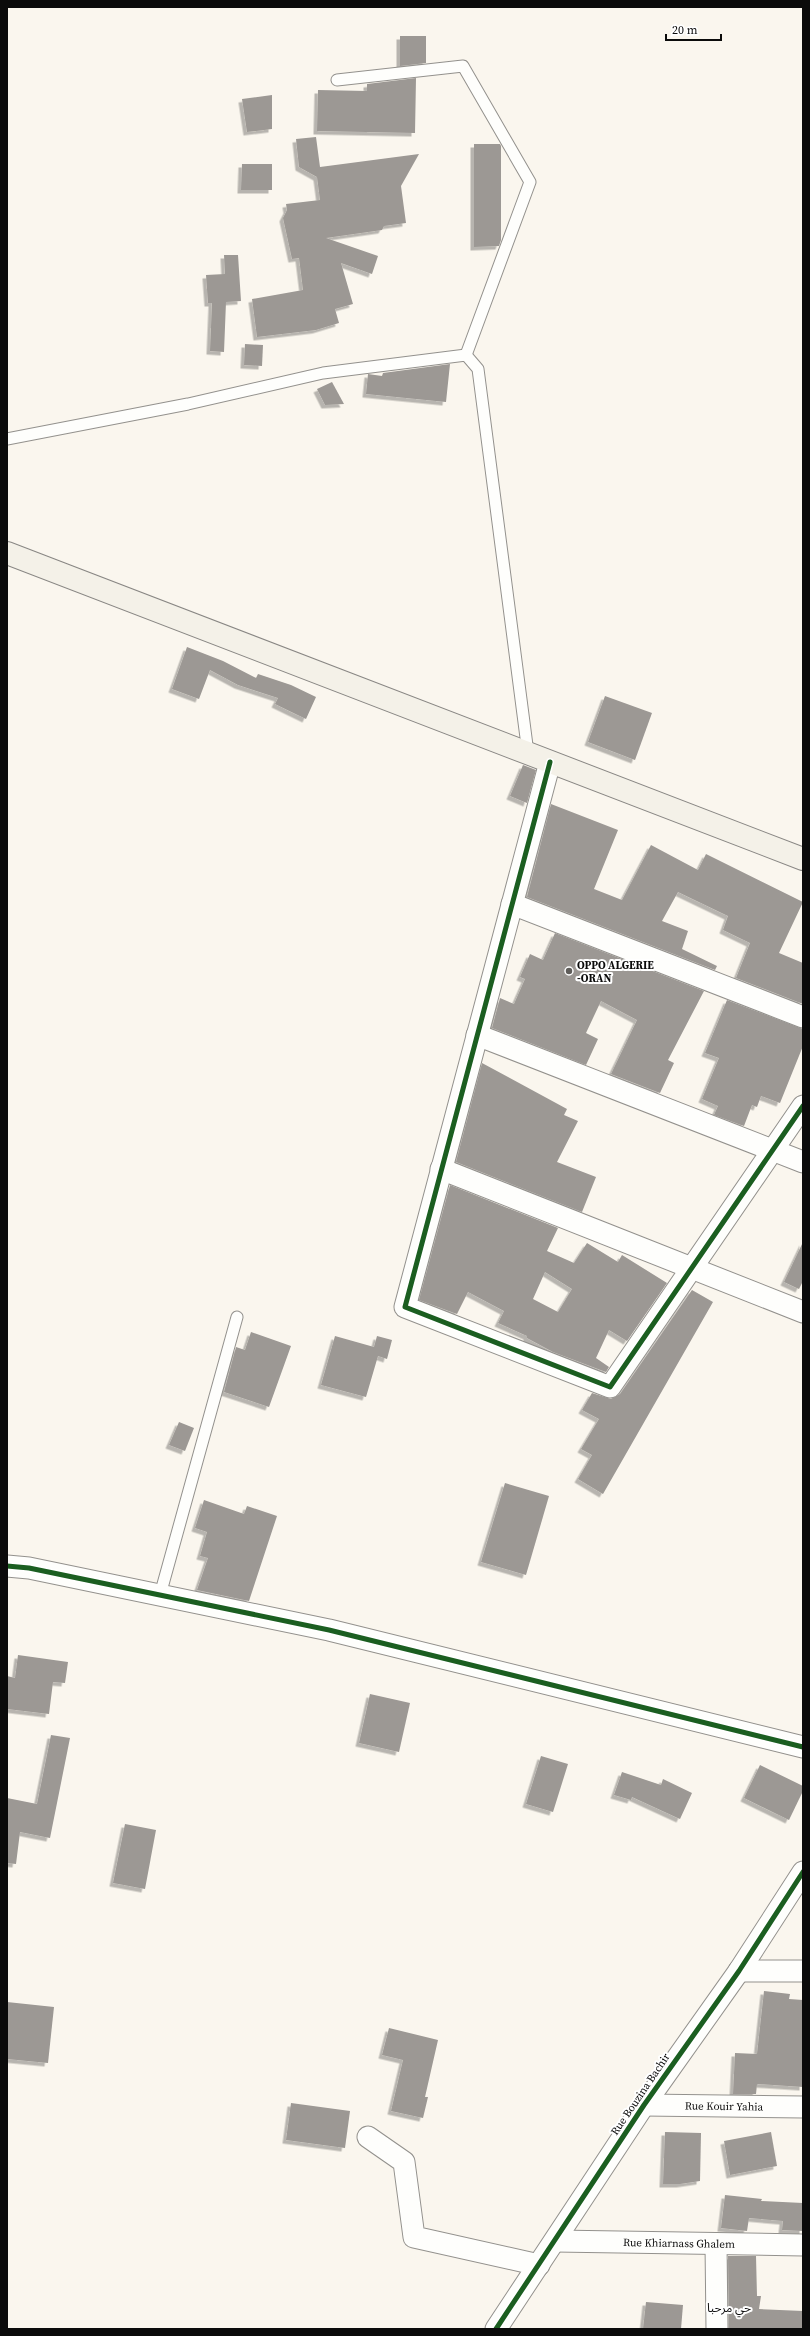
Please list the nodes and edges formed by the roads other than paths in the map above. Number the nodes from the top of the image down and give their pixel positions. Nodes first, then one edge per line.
1 (337, 80) dead end
2 (466, 354) junction
3 (7, 438) edge
4 (7, 553) edge
5 (528, 753) junction
6 (550, 762) junction
7 (803, 859) edge
8 (512, 904) junction
9 (803, 1017) edge
10 (477, 1035) junction
11 (803, 1106) edge
12 (772, 1150) junction
13 (803, 1162) edge
14 (441, 1169) junction
15 (691, 1268) junction
16 (802, 1307) edge
17 (237, 1317) dead end
18 (7, 1566) edge
19 (160, 1595) junction
20 (803, 1747) edge
21 (803, 1872) edge
22 (739, 1971) junction
23 (803, 1971) edge
24 (644, 2105) junction
25 (803, 2107) edge
26 (368, 2137) dead end
27 (555, 2241) junction
28 (716, 2244) junction
29 (803, 2245) edge
30 (539, 2265) junction
31 (496, 2329) edge
32 (717, 2329) edge

1 - 2 lane
2 - 3 lane
2 - 5 lane
4 - 5 main road
5 - 6 main road
6 - 7 main road
6 - 8 street
8 - 9 street
8 - 10 street
10 - 12 street
10 - 14 street
11 - 12 street
12 - 13 street
12 - 15 street
14 - 15 street
14 - 15 street
15 - 16 street
17 - 19 lane
18 - 19 street
19 - 20 street
21 - 22 street, Rue Bouzina Bachir
22 - 23 street
22 - 24 street, Rue Bouzina Bachir
24 - 25 street, Rue Kouir Yahia
24 - 27 street, Rue Bouzina Bachir
26 - 30 street
27 - 28 street, Rue Khiarnass Ghalem
27 - 30 street, Rue Bouzina Bachir
28 - 29 street, Rue Khiarnass Ghalem
28 - 32 street
30 - 31 street, Rue Bouzina Bachir

